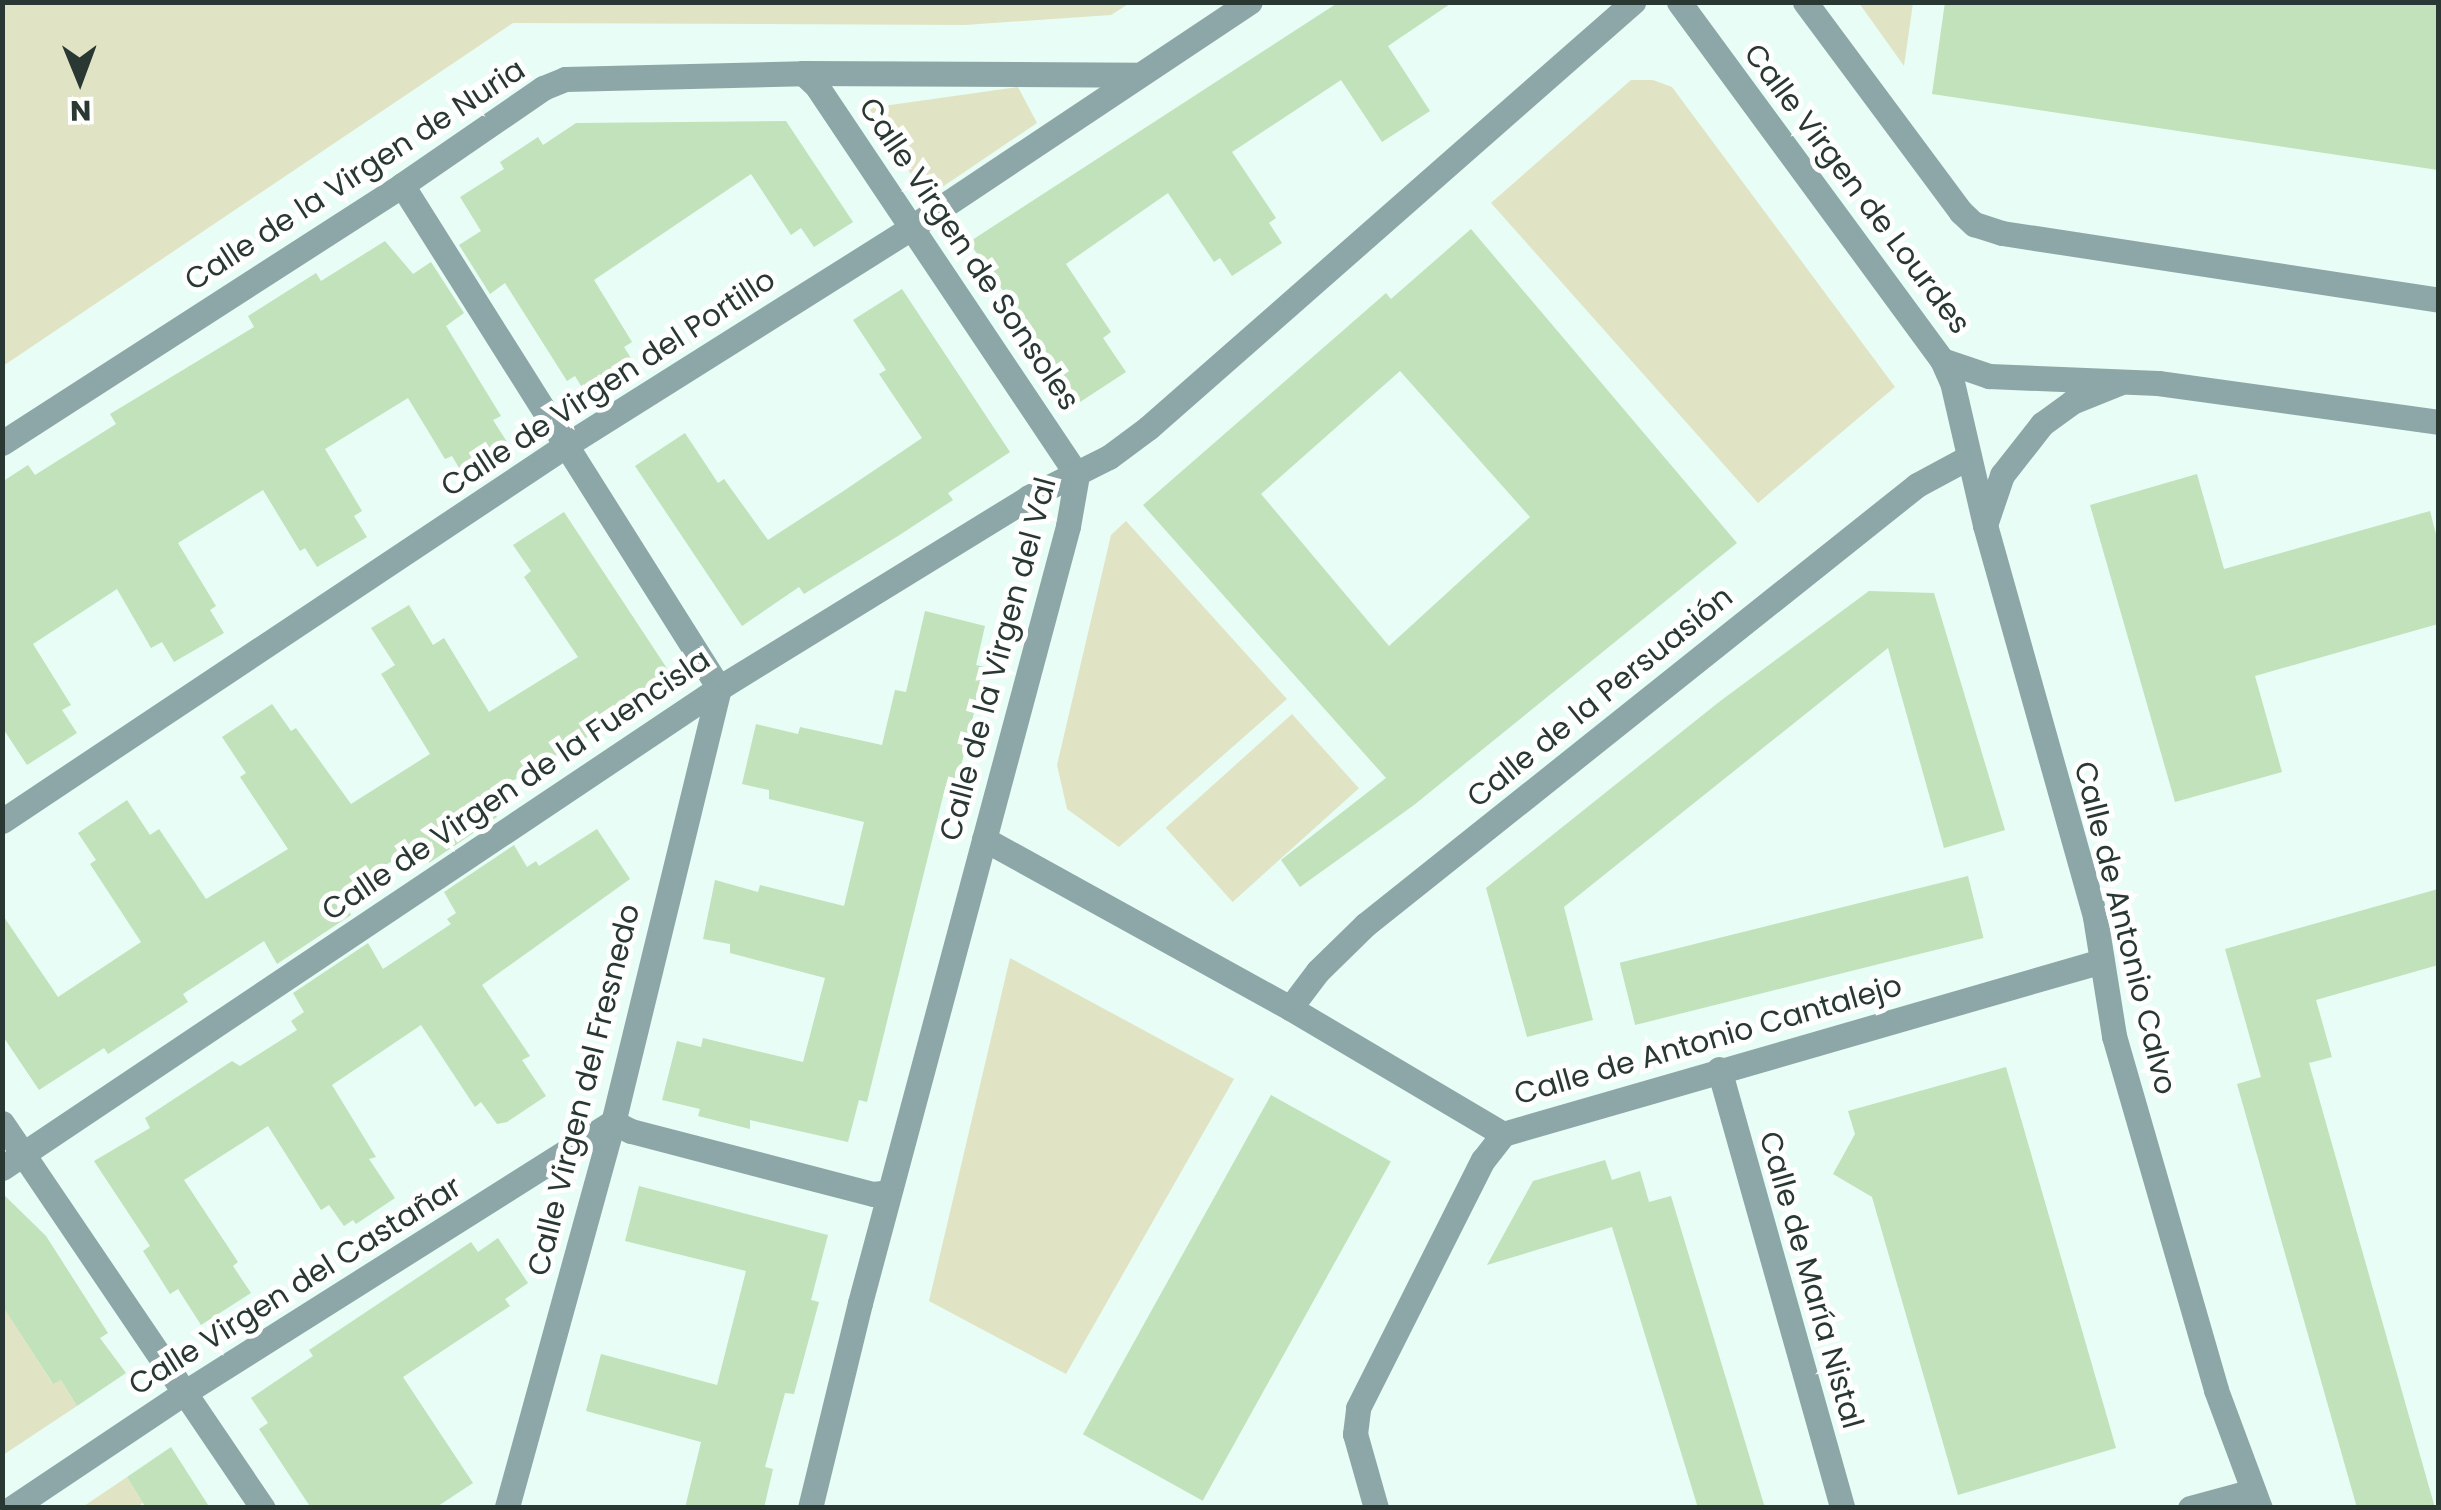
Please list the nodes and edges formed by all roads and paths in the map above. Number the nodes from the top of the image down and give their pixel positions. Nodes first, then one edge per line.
1 (1250, 2) edge
2 (1633, 2) edge
3 (1679, 2) edge
4 (1805, 2) edge
5 (803, 73) junction
6 (1139, 75) junction
7 (402, 185) junction
8 (912, 227) junction
9 (2438, 300) edge
10 (1942, 360) junction
11 (2128, 380) junction
12 (2438, 422) edge
13 (2, 444) edge
14 (568, 444) junction
15 (1968, 457) junction
16 (1077, 475) junction
17 (1985, 525) junction
18 (718, 688) junction
19 (2, 822) edge
20 (984, 838) junction
21 (2102, 961) junction
22 (1290, 1008) junction
23 (1719, 1069) junction
24 (613, 1122) junction
25 (2, 1123) edge
26 (1503, 1134) junction
27 (13, 1162) edge
28 (889, 1192) junction
29 (187, 1391) junction
30 (2256, 1499) edge
31 (12, 1508) edge
32 (263, 1508) edge
33 (507, 1508) edge
34 (810, 1508) edge
35 (1376, 1508) edge
36 (1842, 1508) edge
37 (2190, 1508) edge

1 - 6 street, Calle de Virgen del Portillo
2 - 16 street, Calle de la Virgen del Val
3 - 10 street, Calle Virgen de Lourdes
4 - 9 street
5 - 6 street, Calle de la Virgen de Nuria
5 - 7 street, Calle de la Virgen de Nuria
5 - 8 street, Calle Virgen de Sonsoles
6 - 8 street, Calle de Virgen del Portillo
7 - 13 street, Calle de la Virgen de Nuria
7 - 14 street
8 - 14 street, Calle de Virgen del Portillo
8 - 16 street, Calle Virgen de Sonsoles
10 - 11 street, Calle Virgen de Lourdes
10 - 15 street, Calle de Antonio Calvo
11 - 12 street, Calle Virgen de Lourdes
11 - 17 street
14 - 18 street
14 - 19 street, Calle de Virgen del Portillo
15 - 17 street, Calle de Antonio Calvo
15 - 22 street, Calle de la Persuasión
16 - 18 street, Calle de Virgen de la Fuencisla
16 - 20 street, Calle de la Virgen del Val
17 - 21 street, Calle de Antonio Calvo
18 - 24 street, Calle Virgen del Fresnedo
18 - 27 street, Calle de Virgen de la Fuencisla
20 - 22 street, Calle de Antonio Cantalejo
20 - 28 street, Calle de la Virgen del Val
21 - 23 street, Calle de Antonio Cantalejo
21 - 30 street, Calle de Antonio Calvo
22 - 26 street, Calle de Antonio Cantalejo
23 - 26 street, Calle de Antonio Cantalejo
23 - 36 street, Calle de María Nistal
24 - 28 street
24 - 29 street, Calle Virgen del Castañar
24 - 33 street, Calle Virgen del Fresnedo
25 - 27 street
26 - 35 street
27 - 29 street
28 - 34 street, Calle de la Virgen del Val
29 - 31 street, Calle Virgen del Castañar
29 - 32 street
30 - 37 street

